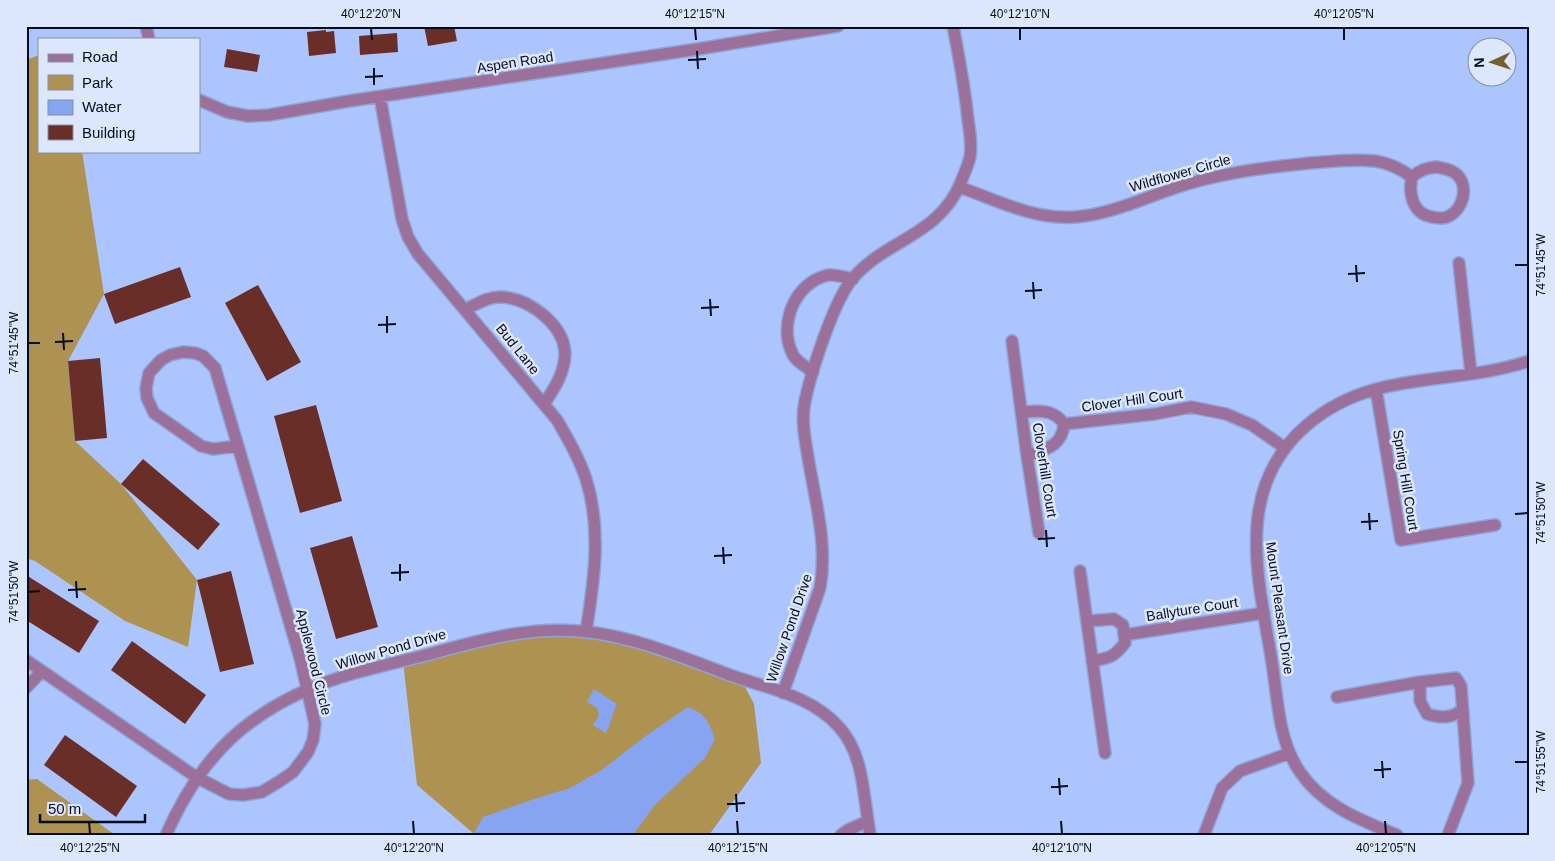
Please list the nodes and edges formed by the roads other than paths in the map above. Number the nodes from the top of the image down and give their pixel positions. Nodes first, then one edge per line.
1 (838, 26) edge
2 (953, 26) edge
3 (380, 98) junction
4 (200, 100) edge
5 (1412, 177) junction
6 (959, 187) junction
7 (1459, 263) dead end
8 (852, 279) junction
9 (466, 309) junction
10 (1012, 341) dead end
11 (1529, 361) edge
12 (813, 372) junction
13 (1471, 374) junction
14 (1376, 389) junction
15 (544, 404) junction
16 (1021, 412) junction
17 (1064, 424) junction
18 (238, 446) junction
19 (1285, 448) junction
20 (1027, 456) junction
21 (1496, 526) dead end
22 (1039, 533) dead end
23 (1080, 571) dead end
24 (1264, 613) junction
25 (1087, 621) junction
26 (586, 632) junction
27 (1124, 635) junction
28 (26, 660) edge
29 (1092, 661) junction
30 (42, 671) junction
31 (1420, 682) junction
32 (26, 688) edge
33 (308, 690) junction
34 (783, 693) junction
35 (1337, 697) dead end
36 (1463, 710) junction
37 (1105, 753) dead end
38 (1290, 753) junction
39 (196, 777) junction
40 (868, 821) junction
41 (166, 835) edge
42 (841, 835) edge
43 (870, 835) edge
44 (1204, 835) edge
45 (1397, 835) edge
46 (1448, 835) edge

1 - 3 street, Aspen Road
2 - 6 street, Willow Pond Drive
3 - 4 street, Aspen Road
3 - 9 street, Bud Lane
5 - 5 street
5 - 6 street, Wildflower Circle
6 - 8 street, Willow Pond Drive
7 - 13 street
8 - 12 street, Willow Pond Drive
8 - 12 street
9 - 15 street, Bud Lane
9 - 15 street
10 - 16 street
11 - 13 street, Mount Pleasant Drive
12 - 34 street, Willow Pond Drive
13 - 14 street, Mount Pleasant Drive
14 - 19 street, Mount Pleasant Drive
14 - 21 street, Spring Hill Court
15 - 26 street, Bud Lane
16 - 17 street, Clover Hill Court
16 - 20 street, Cloverhill Court
17 - 19 street, Clover Hill Court
17 - 20 street, Clover Hill Court
18 - 18 street, Applewood Circle
18 - 33 street, Applewood Circle
19 - 24 street, Mount Pleasant Drive
20 - 22 street, Cloverhill Court
23 - 25 street
24 - 27 street, Ballyture Court
24 - 38 street, Mount Pleasant Drive
25 - 27 street
25 - 29 street
26 - 33 street, Willow Pond Drive
26 - 34 street, Willow Pond Drive
27 - 29 street
28 - 30 street, Applewood Circle
29 - 37 street
30 - 32 street
30 - 39 street, Applewood Circle
31 - 35 street
31 - 36 street
31 - 36 street
33 - 39 street, Willow Pond Drive
33 - 39 street, Applewood Circle
34 - 40 street
36 - 46 street
38 - 44 street
38 - 45 street, Mount Pleasant Drive
39 - 41 street, Willow Pond Drive
40 - 42 street
40 - 43 street

